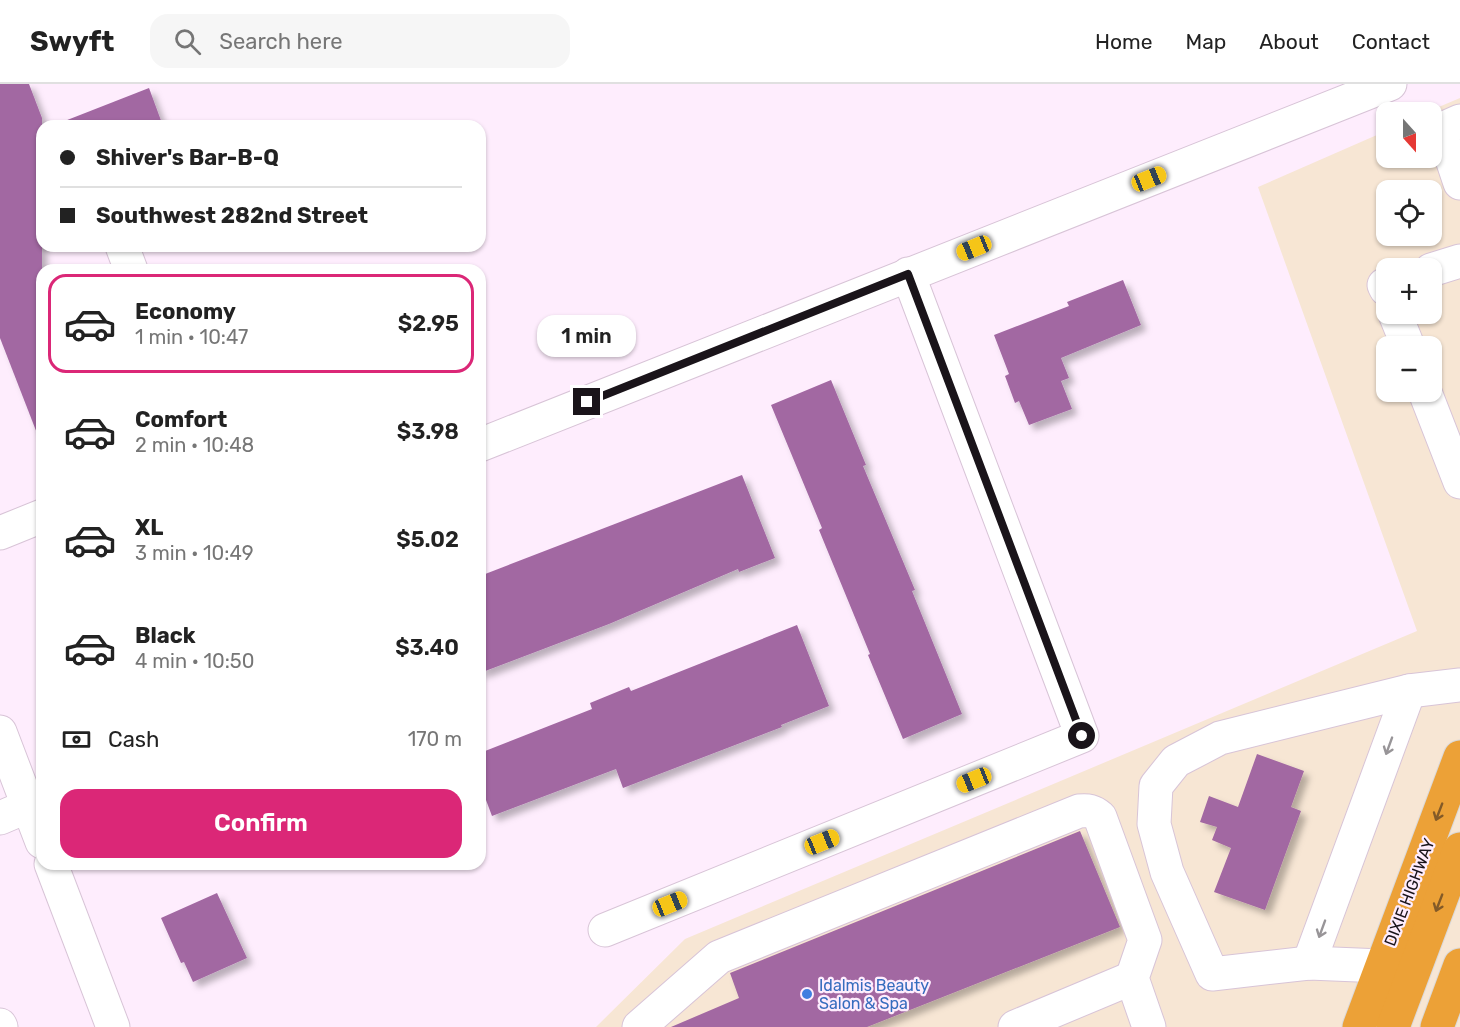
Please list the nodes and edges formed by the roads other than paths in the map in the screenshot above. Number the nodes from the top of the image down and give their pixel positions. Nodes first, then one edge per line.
1 (1390, 84) edge
2 (1460, 121) edge
3 (1460, 183) edge
4 (1460, 261) edge
5 (1442, 267) edge
6 (908, 274) junction
7 (1429, 402) edge
8 (486, 443) edge
9 (1460, 482) edge
10 (36, 518) edge
11 (0, 533) edge
12 (1460, 685) edge
13 (1409, 691) junction
14 (0, 732) edge
15 (1460, 758) edge
16 (14, 812) edge
17 (36, 836) edge
18 (1460, 849) edge
19 (53, 870) edge
20 (605, 930) dead end
21 (1309, 963) junction
22 (1382, 966) junction
23 (1132, 978) junction
24 (1457, 989) edge
25 (113, 1027) edge
26 (639, 1027) edge
27 (1015, 1027) edge
28 (1149, 1027) edge
29 (1359, 1027) edge
30 (1393, 1027) edge
31 (1437, 1027) edge

1 - 6 street
2 - 3 street
4 - 5 street
6 - 8 street
6 - 20 street
7 - 9 street
10 - 11 street
12 - 13 street
13 -> 21 street
13 - 21 street
14 - 16 street
15 -> 22 highway, DIXIE HIGHWAY
16 - 17 street
18 -> 30 highway
19 - 25 street
21 - 22 street
22 - 29 highway, DIXIE HIGHWAY
23 - 26 street
23 - 27 street
23 - 28 street
24 - 31 highway

